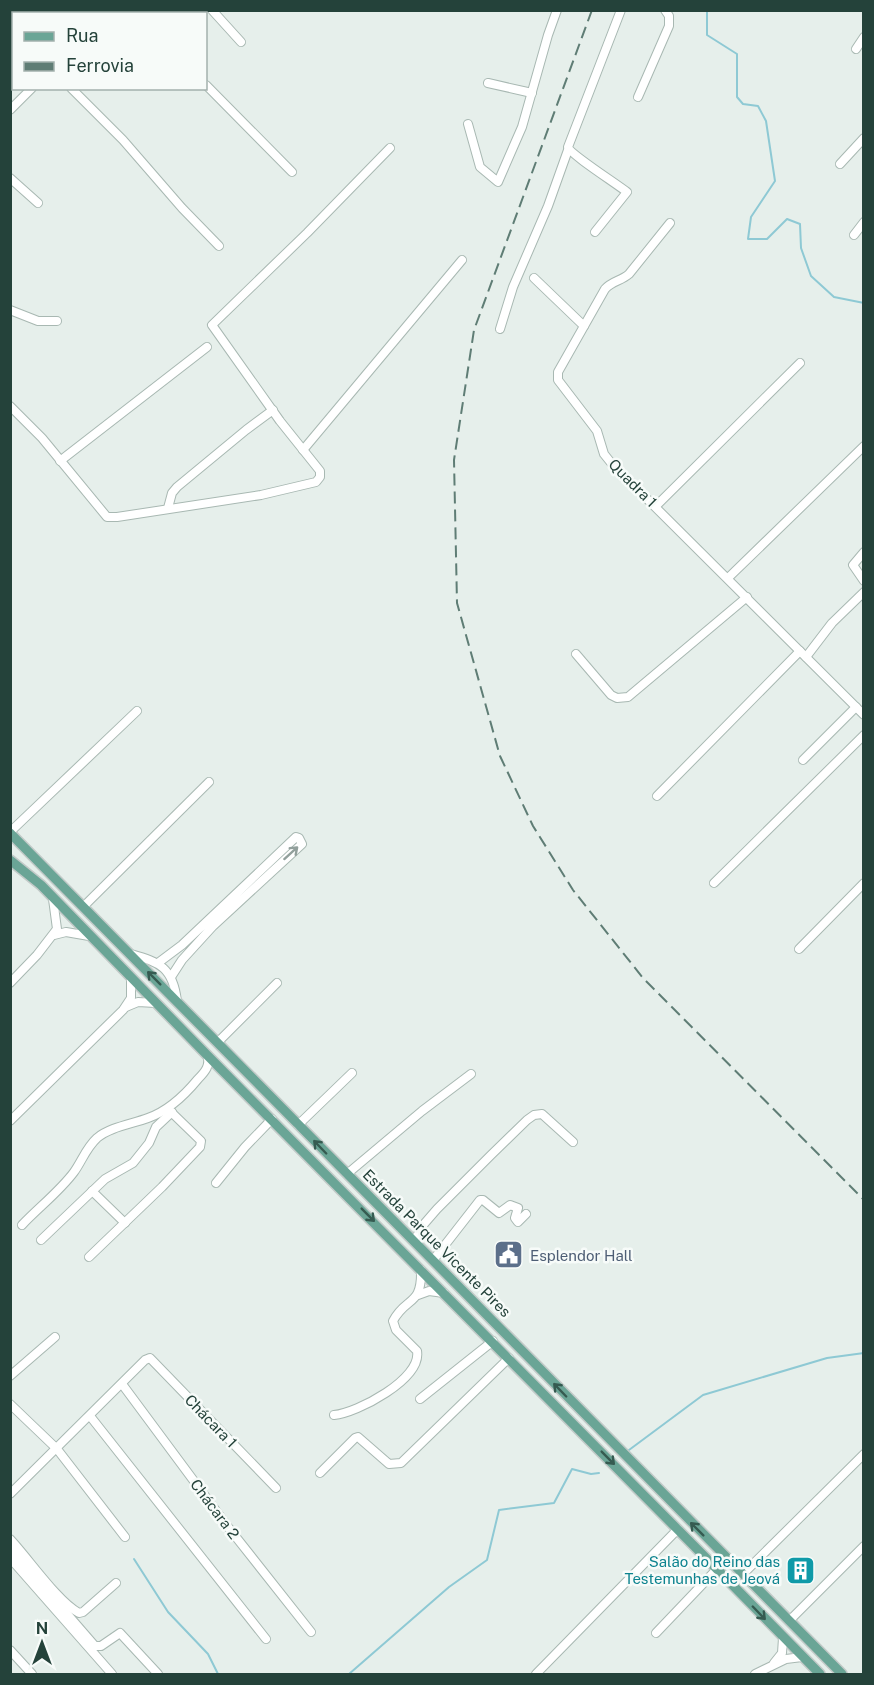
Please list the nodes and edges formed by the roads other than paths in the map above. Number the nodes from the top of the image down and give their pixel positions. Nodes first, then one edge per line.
1 (212, 10) edge
2 (557, 10) edge
3 (621, 10) edge
4 (665, 10) edge
5 (864, 38) edge
6 (241, 42) dead end
7 (856, 49) dead end
8 (488, 83) dead end
9 (207, 85) edge
10 (30, 90) edge
11 (73, 90) edge
12 (532, 93) junction
13 (638, 98) dead end
14 (11, 110) edge
15 (468, 124) dead end
16 (864, 138) edge
17 (390, 148) dead end
18 (568, 150) junction
19 (840, 164) dead end
20 (292, 172) dead end
21 (10, 178) edge
22 (38, 203) dead end
23 (864, 222) edge
24 (670, 223) dead end
25 (595, 232) dead end
26 (854, 235) dead end
27 (219, 246) dead end
28 (462, 260) dead end
29 (534, 278) dead end
30 (10, 310) edge
31 (57, 321) dead end
32 (584, 326) junction
33 (501, 329) dead end
34 (207, 347) dead end
35 (800, 363) dead end
36 (10, 406) edge
37 (273, 410) junction
38 (864, 446) edge
39 (303, 450) junction
40 (60, 461) junction
41 (656, 506) junction
42 (168, 508) junction
43 (864, 552) edge
44 (728, 578) junction
45 (864, 581) edge
46 (864, 592) edge
47 (747, 597) junction
48 (576, 654) dead end
49 (803, 654) junction
50 (856, 707) junction
51 (137, 711) dead end
52 (864, 715) edge
53 (864, 735) edge
54 (803, 760) dead end
55 (209, 782) dead end
56 (657, 796) dead end
57 (10, 832) edge
58 (10, 860) edge
59 (714, 883) dead end
60 (864, 883) edge
61 (247, 888) junction
62 (53, 899) junction
63 (83, 907) junction
64 (211, 924) junction
65 (54, 935) junction
66 (89, 936) junction
67 (182, 945) junction
68 (799, 949) dead end
69 (190, 951) junction
70 (129, 954) junction
71 (158, 963) junction
72 (171, 977) junction
73 (131, 978) junction
74 (10, 983) edge
75 (277, 983) dead end
76 (177, 1001) junction
77 (155, 1003) junction
78 (123, 1010) junction
79 (218, 1042) junction
80 (207, 1055) junction
81 (224, 1070) junction
82 (352, 1073) dead end
83 (203, 1074) junction
84 (471, 1074) dead end
85 (170, 1111) junction
86 (272, 1119) junction
87 (10, 1121) edge
88 (299, 1125) junction
89 (282, 1129) junction
90 (295, 1142) junction
91 (573, 1142) dead end
92 (347, 1174) junction
93 (216, 1183) dead end
94 (92, 1191) junction
95 (526, 1214) dead end
96 (125, 1223) junction
97 (22, 1225) dead end
98 (41, 1240) dead end
99 (414, 1241) junction
100 (89, 1257) dead end
101 (434, 1259) junction
102 (421, 1269) junction
103 (444, 1293) junction
104 (418, 1294) junction
105 (55, 1337) dead end
106 (493, 1341) junction
107 (509, 1358) junction
108 (10, 1376) edge
109 (122, 1384) junction
110 (420, 1400) dead end
111 (10, 1404) edge
112 (334, 1415) dead end
113 (90, 1416) junction
114 (57, 1449) junction
115 (864, 1454) edge
116 (320, 1473) dead end
117 (276, 1488) dead end
118 (10, 1494) edge
119 (678, 1529) junction
120 (125, 1537) dead end
121 (10, 1539) edge
122 (864, 1546) edge
123 (10, 1548) edge
124 (704, 1554) junction
125 (10, 1558) edge
126 (727, 1558) junction
127 (717, 1569) junction
128 (743, 1574) junction
129 (731, 1582) junction
130 (117, 1583) dead end
131 (759, 1590) junction
132 (790, 1620) junction
133 (311, 1632) dead end
134 (656, 1633) dead end
135 (783, 1638) junction
136 (266, 1640) dead end
137 (10, 1650) edge
138 (801, 1657) junction
139 (771, 1667) junction
140 (32, 1674) edge
141 (112, 1674) edge
142 (158, 1674) edge
143 (536, 1674) edge
144 (755, 1674) edge
145 (819, 1674) edge
146 (842, 1674) edge

1 - 6 street
2 - 12 street
3 - 18 street
4 - 13 street
5 - 7 street
8 - 12 street
9 - 20 street
10 - 14 street
11 - 27 street
12 - 15 street
16 - 19 street
17 - 37 street
18 - 25 street
18 - 33 street
21 - 22 street
23 - 26 street
24 - 32 street, Quadra 1
28 - 39 street
29 - 32 street
30 - 31 street
32 - 41 street, Quadra 1
34 - 40 street
35 - 41 street
36 - 40 street
37 - 39 street
37 - 42 street
38 - 44 street
39 - 42 street
40 - 42 street
41 - 44 street, Quadra 1
43 - 45 street
44 - 47 street, Quadra 1
46 - 49 street
47 - 48 street
47 - 49 street, Quadra 1
49 - 50 street, Quadra 1
49 - 56 street
50 - 52 street, Quadra 1
50 - 54 street
51 - 57 street
53 - 59 street
55 - 63 street
57 - 63 main road, Estrada Parque Vicente Pires
58 - 62 main road, Estrada Parque Vicente Pires
60 - 68 street
61 -> 61 street
61 - 64 street
62 - 65 street
62 - 66 main road, Estrada Parque Vicente Pires
63 - 70 main road, Estrada Parque Vicente Pires
64 - 67 street
64 - 69 street
65 - 66 street
65 - 74 street
66 - 73 main road, Estrada Parque Vicente Pires
67 - 69 street
67 - 71 street
69 - 72 street
70 - 71 street
76 -> 70 main road, Estrada Parque Vicente Pires
71 - 72 street
72 - 76 street
73 - 77 main road, Estrada Parque Vicente Pires
73 - 78 street
75 - 79 street
76 - 79 main road, Estrada Parque Vicente Pires
77 - 78 street
77 - 80 main road, Estrada Parque Vicente Pires
78 - 87 street
79 - 88 main road, Estrada Parque Vicente Pires
80 - 81 main road, Estrada Parque Vicente Pires
80 - 83 street
81 - 83 street
81 - 86 main road, Estrada Parque Vicente Pires
82 - 88 street
83 - 85 street
84 - 92 street
85 - 94 street
85 - 96 street
85 - 97 street
86 - 89 main road, Estrada Parque Vicente Pires
86 - 93 street
88 - 89 main road
88 - 90 main road
92 -> 88 main road, Estrada Parque Vicente Pires
89 - 90 main road, Estrada Parque Vicente Pires
90 -> 102 main road, Estrada Parque Vicente Pires
91 - 99 street
92 - 99 main road, Estrada Parque Vicente Pires
94 - 96 street
94 - 98 street
95 - 101 street
96 - 100 street
99 - 101 main road, Estrada Parque Vicente Pires
126 -> 101 main road, Estrada Parque Vicente Pires
102 - 103 main road, Estrada Parque Vicente Pires
102 - 104 street
103 - 104 street
103 - 106 main road, Estrada Parque Vicente Pires
104 - 112 street
105 - 108 street
106 - 107 main road, Estrada Parque Vicente Pires
106 - 110 street
107 - 116 street
107 -> 119 main road, Estrada Parque Vicente Pires
109 - 113 street
109 - 117 street, Chácara 1
109 - 133 street, Chácara 2
111 - 114 street
113 - 114 street
113 - 136 street
114 - 118 street
114 - 120 street
115 - 128 street
119 - 124 main road, Estrada Parque Vicente Pires
119 - 143 street
121 - 130 street
122 - 132 street
123 - 142 street
124 - 126 main road
124 - 127 main road, Estrada Parque Vicente Pires
125 - 141 street
126 - 128 main road, Estrada Parque Vicente Pires
127 - 129 main road, Estrada Parque Vicente Pires
127 - 134 street
128 - 131 main road, Estrada Parque Vicente Pires
129 - 131 main road
129 -> 135 main road, Estrada Parque Vicente Pires
131 - 132 main road, Estrada Parque Vicente Pires
132 - 146 main road, Estrada Parque Vicente Pires
135 - 138 main road, Estrada Parque Vicente Pires
135 - 139 street
137 - 140 street
138 - 139 street
138 - 145 main road, Estrada Parque Vicente Pires
139 - 144 street

